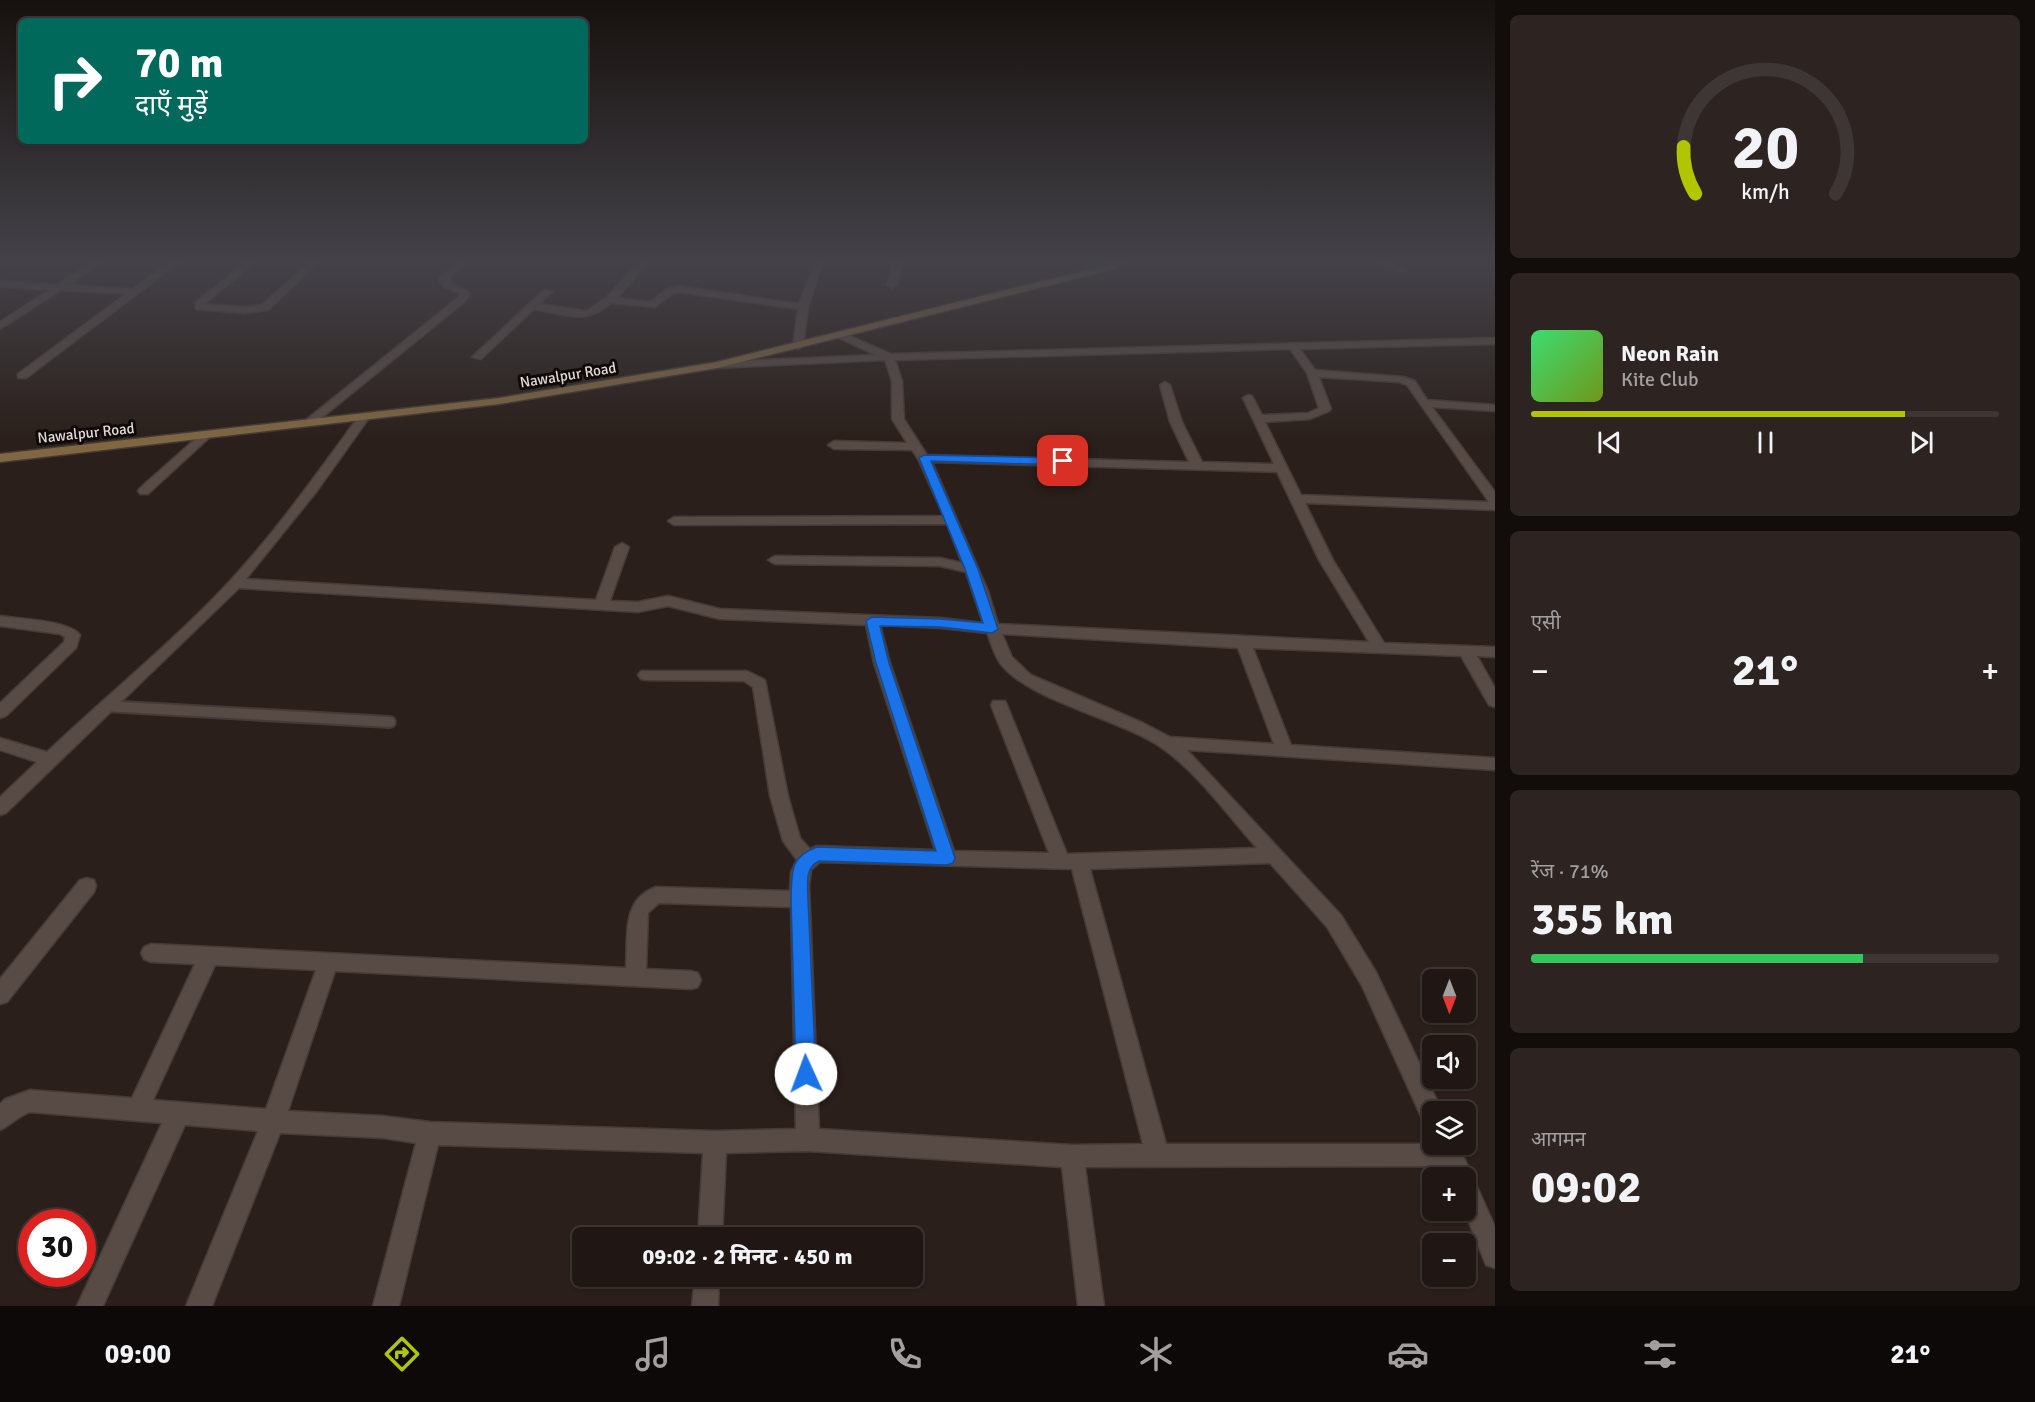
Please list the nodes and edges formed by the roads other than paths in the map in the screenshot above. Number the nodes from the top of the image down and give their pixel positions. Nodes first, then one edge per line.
1 (97, 321) edge
2 (435, 321) edge
3 (516, 321) edge
4 (800, 321) edge
5 (894, 321) edge
6 (841, 335) junction
7 (1483, 341) junction
8 (1495, 341) edge
9 (798, 346) junction
10 (1293, 346) junction
11 (1495, 351) edge
12 (887, 356) junction
13 (477, 357) dead end
14 (717, 365) junction
15 (1312, 373) junction
16 (22, 376) dead end
17 (1165, 385) dead end
18 (1248, 398) dead end
19 (1423, 403) junction
20 (1495, 408) edge
21 (363, 418) junction
22 (1258, 419) junction
23 (310, 422) junction
24 (206, 435) junction
25 (834, 444) dead end
26 (920, 452) junction
27 (0, 458) edge
28 (1197, 465) junction
29 (1281, 468) junction
30 (144, 490) dead end
31 (1299, 499) junction
32 (1495, 501) edge
33 (1495, 506) edge
34 (952, 519) junction
35 (674, 520) dead end
36 (622, 548) dead end
37 (775, 560) dead end
38 (972, 569) junction
39 (236, 583) junction
40 (600, 605) junction
41 (0, 621) edge
42 (872, 621) junction
43 (992, 629) junction
44 (1244, 643) junction
45 (1380, 648) junction
46 (1466, 651) junction
47 (1495, 652) edge
48 (646, 675) dead end
49 (1495, 700) edge
50 (999, 705) dead end
51 (105, 706) junction
52 (0, 712) edge
53 (390, 722) dead end
54 (1167, 743) junction
55 (0, 744) edge
56 (1285, 751) junction
57 (51, 760) junction
58 (1495, 764) edge
59 (0, 808) edge
60 (1274, 855) junction
61 (947, 858) junction
62 (807, 859) junction
63 (1070, 862) junction
64 (87, 886) dead end
65 (800, 899) junction
66 (151, 953) dead end
67 (209, 956) junction
68 (329, 961) junction
69 (635, 977) junction
70 (691, 980) dead end
71 (0, 995) edge
72 (1426, 1101) edge
73 (4, 1109) edge
74 (138, 1109) junction
75 (179, 1112) junction
76 (273, 1121) junction
77 (430, 1132) junction
78 (808, 1140) junction
79 (716, 1142) junction
80 (1422, 1151) edge
81 (1072, 1156) junction
82 (1158, 1156) junction
83 (1476, 1211) edge
84 (711, 1227) edge
85 (1495, 1256) edge
86 (706, 1287) edge
87 (90, 1306) edge
88 (199, 1306) edge
89 (386, 1306) edge
90 (705, 1306) edge
91 (1091, 1306) edge

1 - 16 street
2 - 23 street
3 - 13 street
4 - 9 street
5 - 6 street, Nawalpur Road
6 - 9 street, Nawalpur Road
6 - 12 street
7 - 8 street
7 - 10 street
7 - 11 street
9 - 14 street, Nawalpur Road
10 - 12 street
10 - 15 street
12 - 14 street
12 - 26 street
14 - 21 street, Nawalpur Road
15 - 19 street
15 - 22 street
17 - 28 street
18 - 22 street
19 - 20 street
19 - 32 street
21 - 23 street, Nawalpur Road
21 - 39 street
22 - 29 street
23 - 24 street, Nawalpur Road
24 - 27 street, Nawalpur Road
24 - 30 street
25 - 26 street
26 - 28 street
26 - 34 street
28 - 29 street
29 - 31 street
31 - 33 street
31 - 45 street
34 - 35 street
34 - 38 street
36 - 40 street
37 - 38 street
38 - 43 street
39 - 40 street
39 - 51 street
40 - 42 street
41 - 52 street
42 - 43 street
42 - 61 street
43 - 44 street
43 - 54 street
44 - 45 street
44 - 56 street
45 - 46 street
46 - 47 street
46 - 49 street
48 - 62 street
50 - 63 street
51 - 53 lane
51 - 57 street
54 - 56 street
54 - 60 street
55 - 57 street
56 - 58 street
57 - 59 street
60 - 63 street
60 - 72 street
61 - 62 street
61 - 63 street
62 - 65 street
63 - 82 street
64 - 71 street
65 - 69 street
65 - 78 street
66 - 67 street
67 - 68 street
67 - 74 street
68 - 69 street
68 - 76 street
69 - 70 street
73 - 74 street
74 - 75 street
75 - 76 street
75 - 87 street
76 - 77 street
76 - 88 street
77 - 79 street
77 - 89 street
78 - 79 street
78 - 81 street
79 - 84 street
80 - 82 street
81 - 82 street
81 - 91 street
83 - 85 street
86 - 90 street

